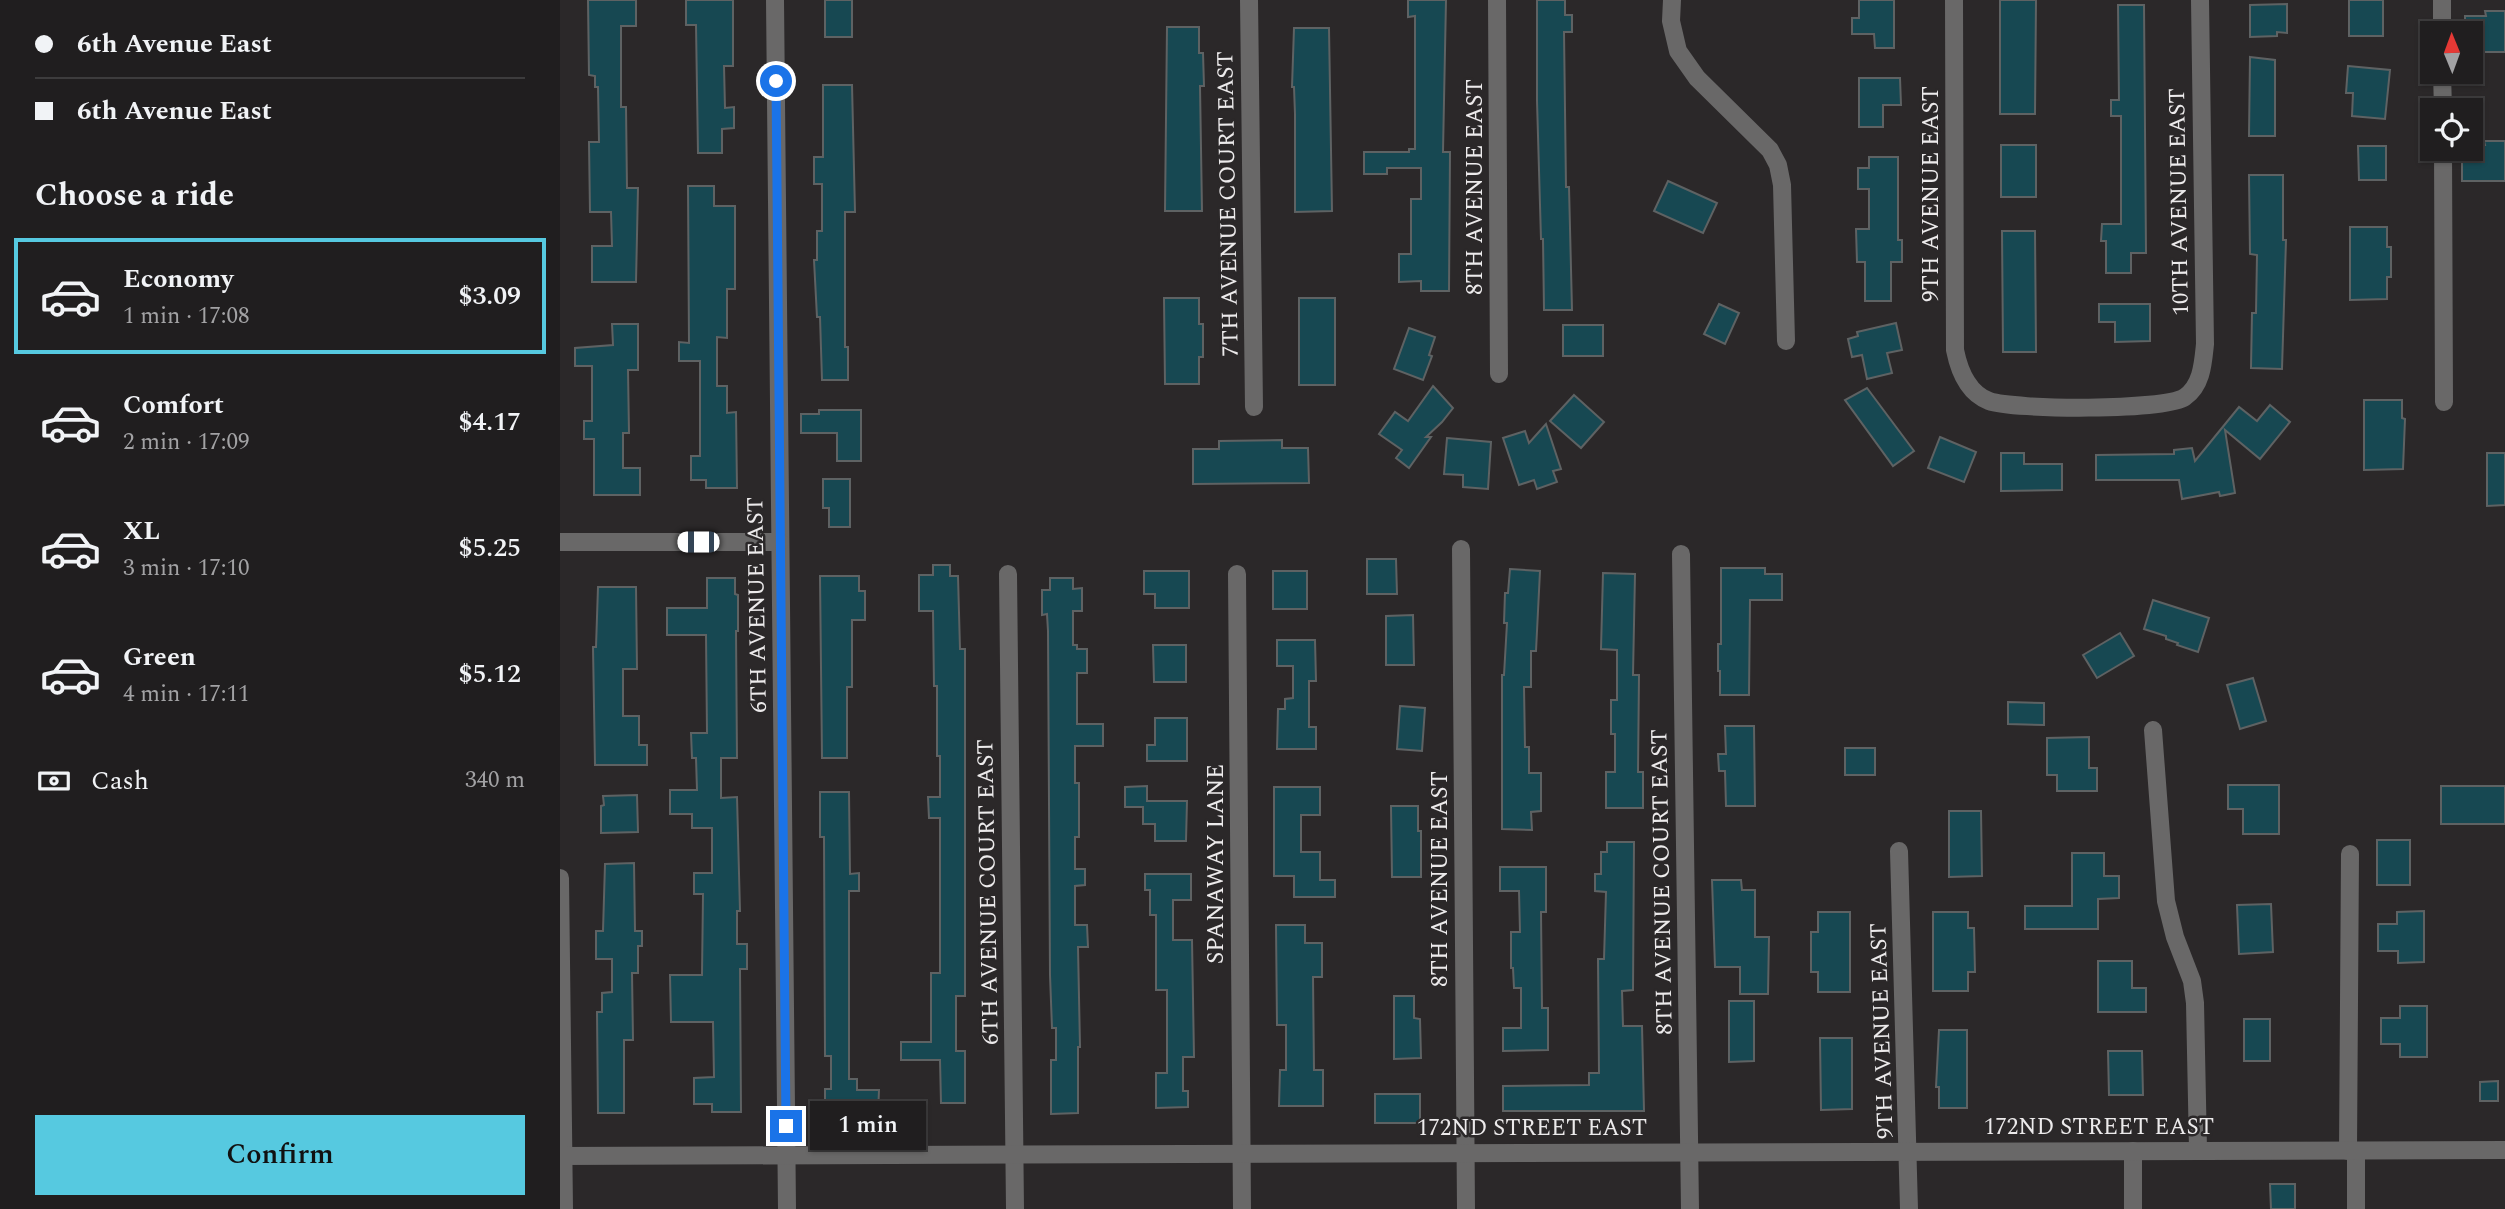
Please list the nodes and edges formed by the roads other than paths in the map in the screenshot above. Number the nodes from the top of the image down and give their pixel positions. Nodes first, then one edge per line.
1 (775, 0) edge
2 (1249, 0) edge
3 (1497, 0) edge
4 (1672, 0) edge
5 (1954, 0) edge
6 (2200, 0) edge
7 (2442, 0) edge
8 (2442, 21) edge
9 (2443, 161) edge
10 (1786, 341) dead end
11 (1499, 374) dead end
12 (2183, 398) joint
13 (2444, 402) dead end
14 (1254, 407) dead end
15 (560, 542) edge
16 (780, 542) junction
17 (1461, 549) dead end
18 (1681, 554) dead end
19 (1237, 574) dead end
20 (1008, 575) dead end
21 (2153, 730) dead end
22 (1899, 851) dead end
23 (2350, 854) dead end
24 (560, 878) edge
25 (2198, 1149) junction
26 (1909, 1150) junction
27 (2133, 1150) junction
28 (2505, 1150) edge
29 (1689, 1151) junction
30 (2352, 1151) junction
31 (1466, 1152) junction
32 (1242, 1153) junction
33 (787, 1154) junction
34 (562, 1156) edge
35 (1015, 1156) junction
36 (564, 1209) edge
37 (787, 1209) edge
38 (1015, 1209) edge
39 (1242, 1209) edge
40 (1466, 1209) edge
41 (1690, 1209) edge
42 (1909, 1209) edge
43 (2133, 1209) edge
44 (2356, 1209) edge

1 - 16 street, 6TH AVENUE EAST
2 - 14 street, 7TH AVENUE COURT EAST
3 - 11 street, 8TH AVENUE EAST
4 - 10 street
5 - 12 street, 9TH AVENUE EAST
6 - 12 street, 10TH AVENUE EAST
7 - 8 street
9 - 13 street
15 - 16 street
16 - 33 street, 6TH AVENUE EAST
17 - 31 street, 8TH AVENUE EAST
18 - 29 street, 8TH AVENUE COURT EAST
19 - 32 street, SPANAWAY LANE
20 - 35 street, 6TH AVENUE COURT EAST
21 - 25 street
22 - 26 street, 9TH AVENUE EAST
23 - 30 street
24 - 34 street
25 - 27 street, 172ND STREET EAST
25 - 30 street, 172ND STREET EAST
26 - 27 street, 172ND STREET EAST
26 - 29 street, 172ND STREET EAST
26 - 42 street, 9TH AVENUE EAST
27 - 43 street
28 - 30 street, 172ND STREET EAST
29 - 31 street, 172ND STREET EAST
29 - 41 street, 8TH AVENUE COURT EAST
30 - 44 street
31 - 32 street, 172ND STREET EAST
31 - 40 street, 8TH AVENUE EAST
32 - 35 street, 172ND STREET EAST
32 - 39 street, SPANAWAY LANE
33 - 34 street, 172ND STREET EAST
33 - 35 street, 172ND STREET EAST
33 - 37 street, 6TH AVENUE EAST
34 - 36 street
35 - 38 street, 6TH AVENUE COURT EAST

